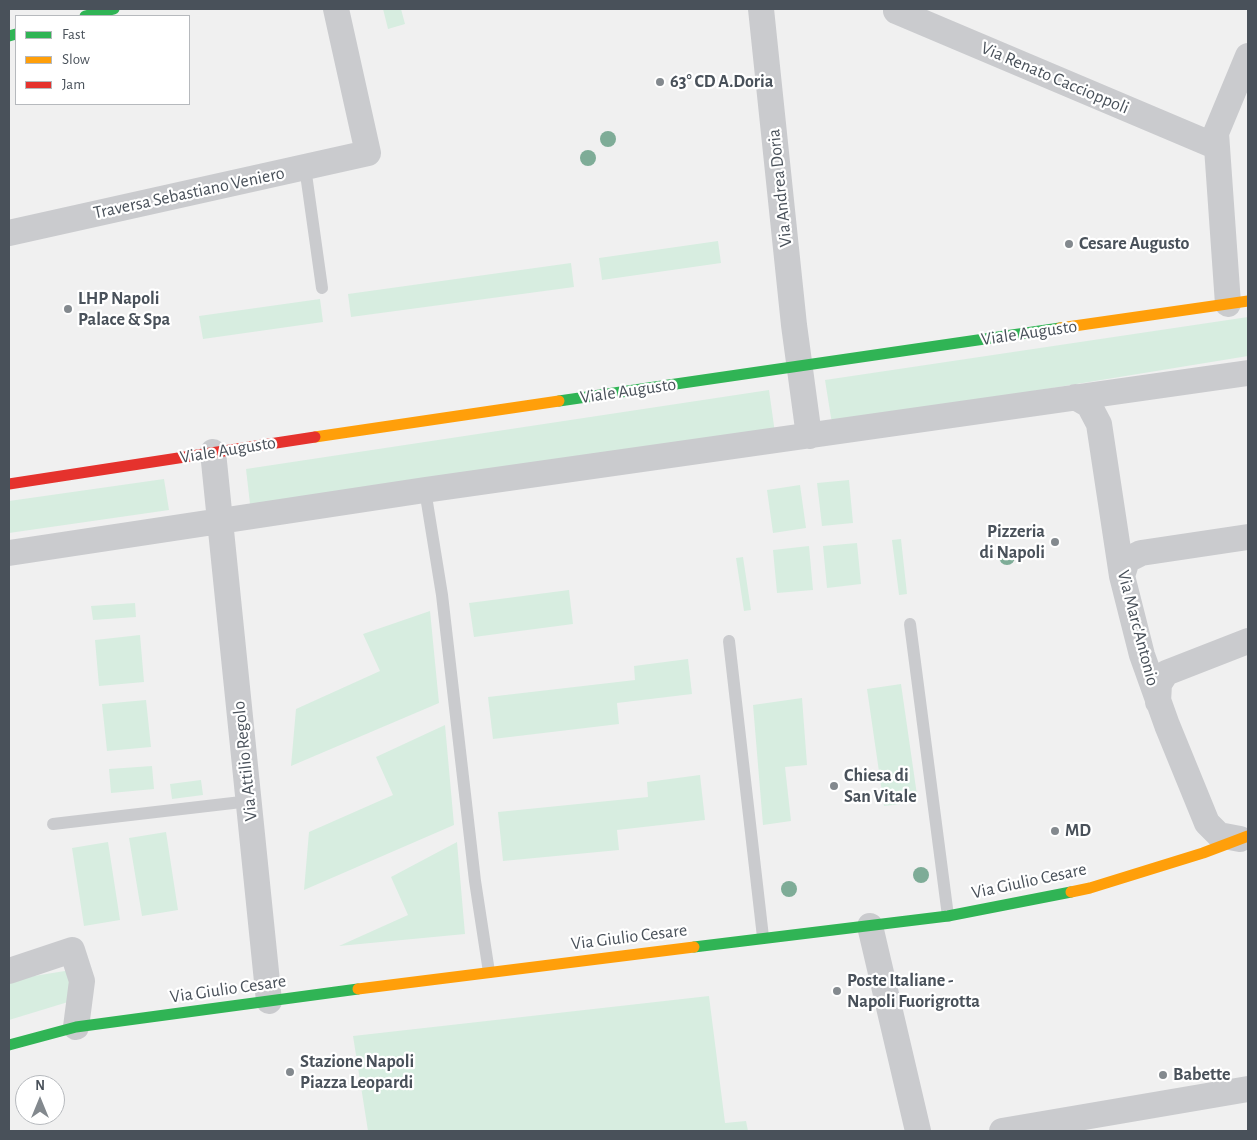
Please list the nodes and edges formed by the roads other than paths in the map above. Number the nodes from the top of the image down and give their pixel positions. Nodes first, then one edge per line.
1 (114, 9) edge
2 (336, 9) edge
3 (761, 9) edge
4 (897, 9) edge
5 (89, 15) edge
6 (1248, 56) edge
7 (1216, 146) junction
8 (305, 167) junction
9 (9, 233) edge
10 (322, 288) dead end
11 (1238, 303) edge
12 (799, 367) junction
13 (1248, 373) edge
14 (1075, 397) junction
15 (809, 436) junction
16 (213, 452) junction
17 (9, 484) edge
18 (425, 490) junction
19 (222, 520) junction
20 (1248, 537) edge
21 (9, 553) edge
22 (1122, 576) junction
23 (910, 624) dead end
24 (729, 641) dead end
25 (1248, 641) edge
26 (1158, 702) junction
27 (250, 801) junction
28 (53, 824) dead end
29 (1244, 837) edge
30 (948, 916) junction
31 (870, 926) junction
32 (763, 937) junction
33 (9, 971) edge
34 (489, 972) junction
35 (269, 1001) junction
36 (76, 1027) junction
37 (9, 1045) edge
38 (1248, 1089) edge
39 (918, 1131) edge
40 (1002, 1131) edge

1 - 5 main road
2 - 8 street, Traversa Sebastiano Veniero
3 - 12 street, Via Andrea Doria
4 - 7 street, Via Renato Caccioppoli
6 - 7 street
7 - 11 street
8 - 9 street, Traversa Sebastiano Veniero
8 - 10 lane
11 - 12 main road, Viale Augusto
12 - 15 street, Via Andrea Doria
12 - 16 main road, Viale Augusto
13 - 14 street
14 - 15 street
14 - 22 street, Via Marc'Antonio
15 - 18 street
16 - 17 main road, Viale Augusto
16 - 19 street, Via Attilio Regolo
18 - 19 street
18 - 34 lane
19 - 21 street
19 - 27 street, Via Attilio Regolo
20 - 22 street
22 - 26 street, Via Marc'Antonio
23 - 30 lane
24 - 32 lane
25 - 26 street
26 - 29 street, Via Marc'Antonio
27 - 28 lane
27 - 35 street, Via Attilio Regolo
29 - 30 main road, Via Giulio Cesare
30 - 31 main road, Via Giulio Cesare
31 - 32 main road, Via Giulio Cesare
31 - 39 street
32 - 34 main road, Via Giulio Cesare
33 - 36 street
34 - 35 main road, Via Giulio Cesare
35 - 36 main road, Via Giulio Cesare
36 - 37 main road, Via Giulio Cesare
38 - 40 street

